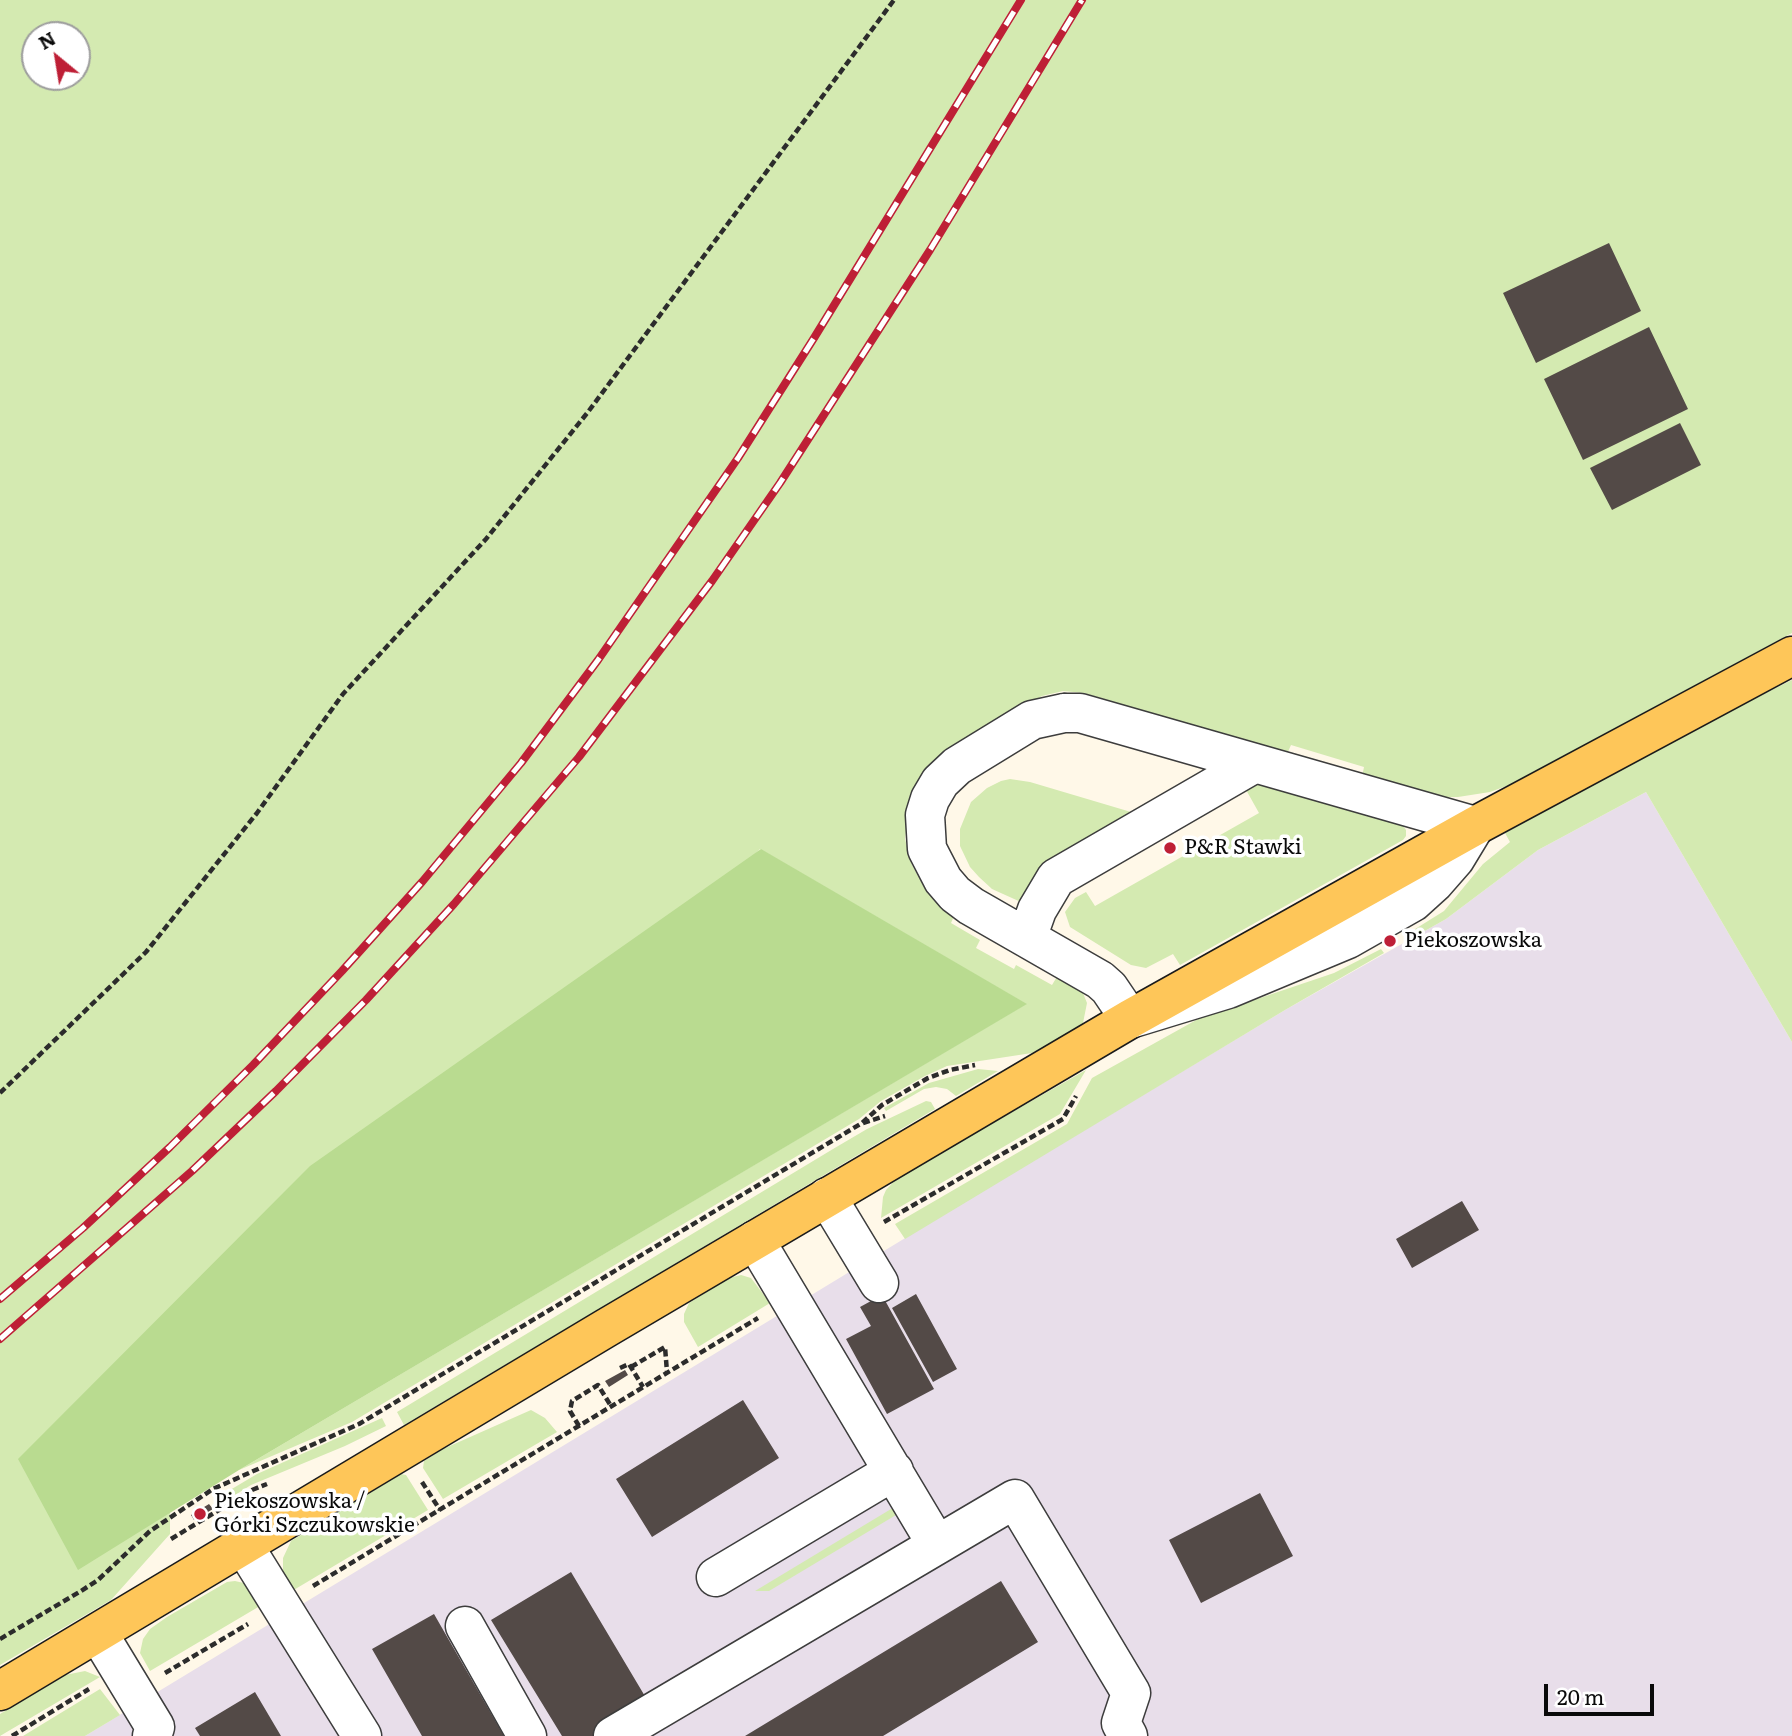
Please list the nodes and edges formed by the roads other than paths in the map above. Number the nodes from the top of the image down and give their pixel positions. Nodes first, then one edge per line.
1 (1792, 656) edge
2 (1255, 763) junction
3 (1475, 826) junction
4 (1027, 938) junction
5 (1130, 1019) junction
6 (827, 1197) junction
7 (755, 1240) junction
8 (879, 1283) dead end
9 (894, 1471) junction
10 (937, 1545) junction
11 (244, 1546) junction
12 (716, 1577) dead end
13 (464, 1626) dead end
14 (99, 1633) junction
15 (0, 1691) edge
16 (152, 1736) edge
17 (362, 1736) edge
18 (527, 1736) edge
19 (612, 1736) edge
20 (1128, 1736) edge

1 - 3 main road
2 - 3 lane
2 - 4 lane
2 - 4 lane
3 - 5 main road
4 - 5 lane
5 - 6 main road
6 - 7 main road
6 - 8 lane
7 - 9 lane
7 - 11 main road
9 - 10 lane
9 - 12 lane
10 - 19 lane
10 - 20 lane
11 - 14 main road
11 - 17 lane
13 - 18 lane
14 - 15 main road
14 - 16 lane

